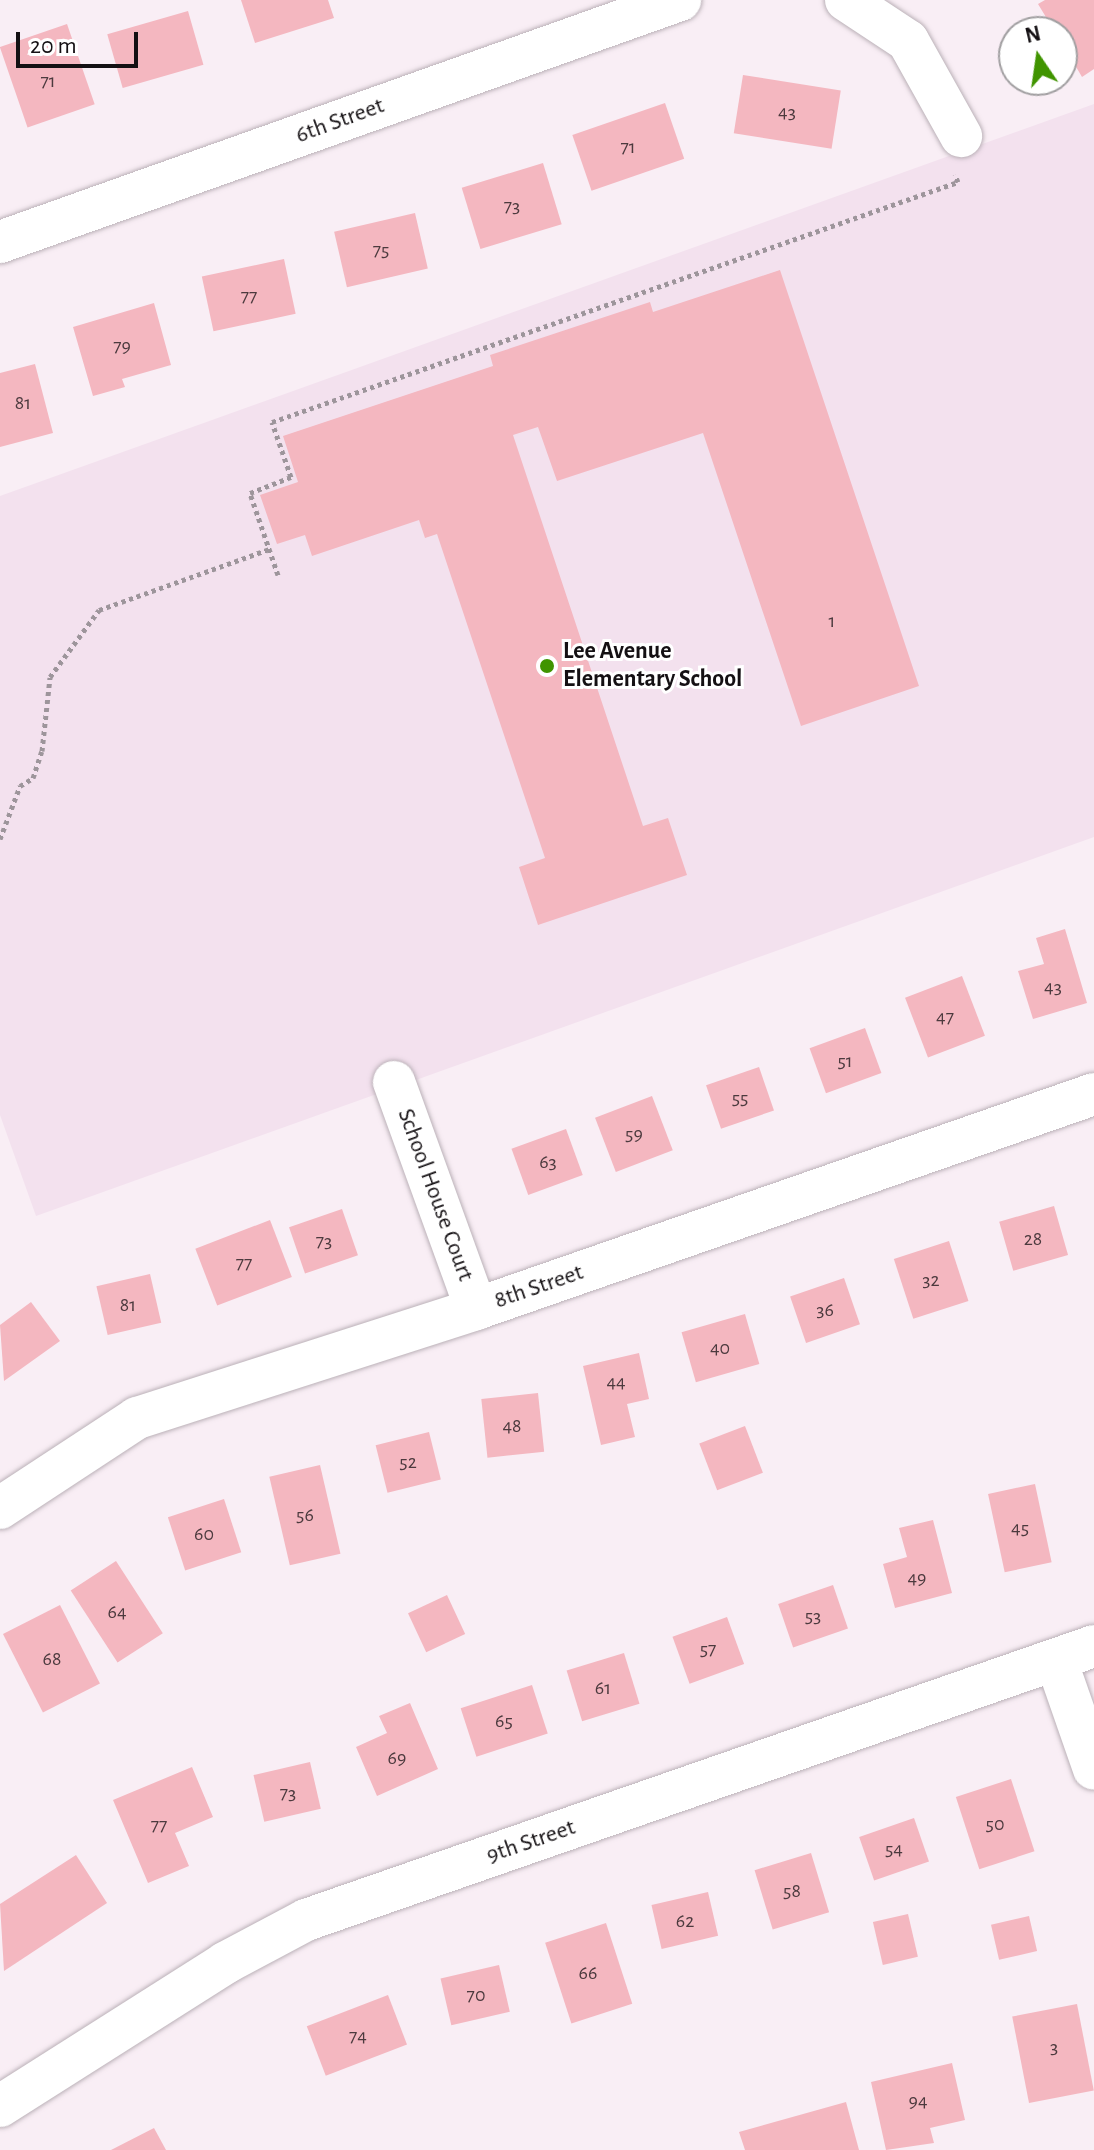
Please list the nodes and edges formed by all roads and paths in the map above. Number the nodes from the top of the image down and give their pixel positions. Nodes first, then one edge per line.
1 (680, 0) edge
2 (846, 0) edge
3 (956, 152) joint
4 (0, 242) edge
5 (269, 549) junction
6 (278, 575) dead end
7 (0, 839) edge
8 (394, 1082) dead end
9 (1094, 1094) edge
10 (476, 1309) junction
11 (0, 1508) edge
12 (1075, 1653) edge
13 (1094, 1769) edge
14 (0, 2106) edge

1 - 4 street, 6th Street
2 - 3 street
3 - 5 path
5 - 6 path
5 - 7 path
8 - 10 street, School House Court
9 - 10 street, 8th Street
10 - 11 street, 8th Street
12 - 13 street
12 - 14 street, 9th Street

